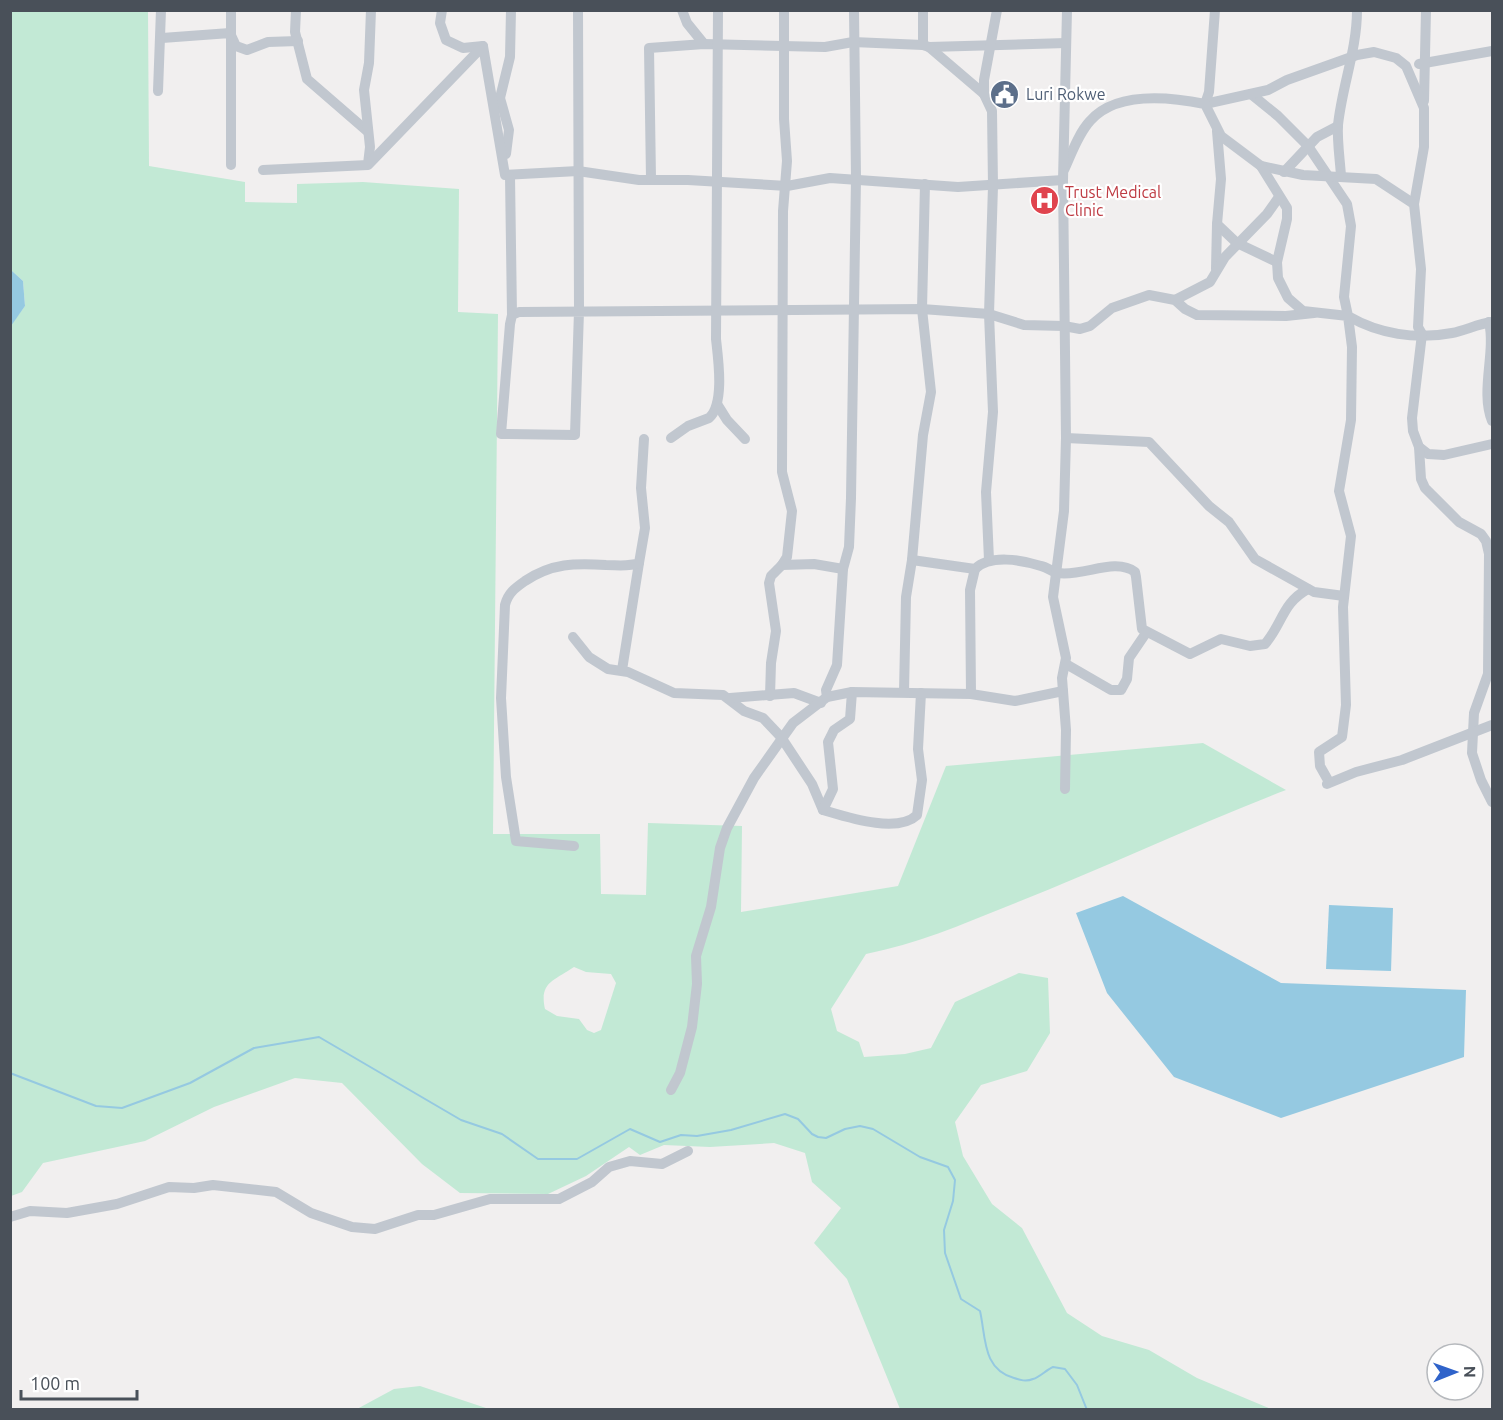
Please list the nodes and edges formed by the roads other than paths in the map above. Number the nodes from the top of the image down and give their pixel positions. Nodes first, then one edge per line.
1 (162, 10) edge
2 (231, 10) edge
3 (296, 10) edge
4 (371, 10) edge
5 (442, 10) edge
6 (511, 10) edge
7 (578, 10) edge
8 (682, 10) edge
9 (718, 10) edge
10 (784, 10) edge
11 (854, 10) edge
12 (923, 10) edge
13 (997, 10) edge
14 (1066, 10) edge
15 (1215, 10) edge
16 (1357, 10) edge
17 (1426, 10) edge
18 (230, 33) junction
19 (162, 38) junction
20 (298, 41) junction
21 (853, 42) junction
22 (704, 44) junction
23 (1066, 44) junction
24 (483, 46) junction
25 (718, 46) junction
26 (926, 46) junction
27 (990, 46) junction
28 (785, 48) junction
29 (1492, 51) edge
30 (1350, 58) junction
31 (1423, 63) junction
32 (1406, 66) junction
33 (158, 91) dead end
34 (984, 94) junction
35 (1251, 94) junction
36 (1205, 104) junction
37 (1424, 108) junction
38 (1338, 126) junction
39 (1216, 128) junction
40 (367, 131) junction
41 (1308, 146) junction
42 (231, 165) dead end
43 (368, 165) junction
44 (1261, 166) junction
45 (263, 170) dead end
46 (578, 171) junction
47 (1284, 171) junction
48 (508, 175) junction
49 (1063, 175) junction
50 (1341, 176) junction
51 (856, 178) junction
52 (1328, 178) junction
53 (651, 179) junction
54 (717, 182) junction
55 (926, 184) junction
56 (787, 186) junction
57 (993, 186) junction
58 (1279, 196) junction
59 (1414, 204) junction
60 (1217, 224) junction
61 (1237, 243) junction
62 (1277, 262) junction
63 (1216, 270) junction
64 (1175, 300) junction
65 (853, 309) junction
66 (922, 309) junction
67 (785, 310) junction
68 (579, 311) junction
69 (718, 312) junction
70 (1314, 313) junction
71 (989, 314) junction
72 (512, 315) junction
73 (1348, 316) junction
74 (1491, 322) edge
75 (1065, 326) junction
76 (1422, 334) junction
77 (717, 404) junction
78 (1492, 421) edge
79 (671, 438) dead end
80 (1066, 438) junction
81 (644, 439) dead end
82 (745, 439) dead end
83 (1492, 444) edge
84 (1419, 447) junction
85 (1058, 553) junction
86 (912, 560) junction
87 (989, 560) junction
88 (639, 563) junction
89 (782, 565) junction
90 (1043, 566) junction
91 (843, 569) junction
92 (975, 569) junction
93 (1056, 573) junction
94 (1308, 589) junction
95 (1344, 596) junction
96 (1146, 633) junction
97 (573, 638) dead end
98 (1066, 664) junction
99 (622, 670) junction
100 (1063, 691) junction
101 (852, 692) junction
102 (904, 692) junction
103 (921, 693) junction
104 (971, 694) junction
105 (770, 696) junction
106 (730, 698) junction
107 (824, 700) junction
108 (1492, 725) edge
109 (1473, 732) junction
110 (781, 737) junction
111 (1065, 789) dead end
112 (1492, 802) edge
113 (823, 810) junction
114 (574, 846) dead end
115 (671, 1090) dead end
116 (688, 1151) dead end
117 (10, 1217) edge

1 - 19 street
2 - 18 street
3 - 20 street
4 - 40 street
5 - 24 street
6 - 48 street
7 - 46 street
8 - 22 street
9 - 25 street
10 - 28 street
11 - 21 street
12 - 26 street
13 - 27 street
14 - 23 street
15 - 36 street
16 - 30 street
17 - 31 street
18 - 19 street
18 - 20 street
18 - 42 street
19 - 33 street
20 - 40 street
21 - 26 street
21 - 28 street
21 - 51 street
22 - 25 street
22 - 53 street
23 - 27 street
23 - 49 street
24 - 43 street
24 - 48 street
25 - 28 street
25 - 54 street
26 - 27 street
26 - 34 street
27 - 34 street
28 - 56 street
29 - 31 street
30 - 32 street
30 - 35 street
30 - 38 street
31 - 32 street
31 - 37 street
32 - 37 street
34 - 57 street
35 - 36 street
35 - 41 street
36 - 39 street
36 - 49 street
37 - 59 street
38 - 41 street
38 - 50 street
39 - 44 street
39 - 60 street
40 - 43 street
41 - 47 street
41 - 52 street
43 - 45 street
44 - 47 street
44 - 58 street
46 - 48 street
46 - 53 street
46 - 68 street
47 - 52 street
48 - 72 street
49 - 57 street
49 - 75 street
50 - 52 street
50 - 59 street
51 - 55 street
51 - 56 street
51 - 65 street
52 - 73 street
53 - 54 street
54 - 56 street
54 - 69 street
55 - 57 street
55 - 66 street
56 - 67 street
57 - 71 street
58 - 61 street
58 - 62 street
59 - 76 street
60 - 61 street
60 - 63 street
61 - 62 street
61 - 63 street
62 - 70 street
63 - 64 street
64 - 70 street
64 - 75 street
65 - 66 street
65 - 67 street
65 - 91 street
66 - 71 street
66 - 86 street
67 - 69 street
67 - 89 street
68 - 69 street
68 - 72 street
68 - 72 street
69 - 77 street
70 - 73 street
71 - 75 street
71 - 87 street
73 - 76 street
73 - 95 street
74 - 76 street
74 - 78 street
75 - 80 street
76 - 84 street
77 - 79 street
77 - 82 street
80 - 85 street
80 - 94 street
81 - 88 street
83 - 84 street
84 - 109 street
85 - 90 street
85 - 93 street
86 - 92 street
86 - 102 street
87 - 90 street
87 - 92 street
88 - 99 street
88 - 114 street
89 - 91 street
89 - 105 street
90 - 93 street
91 - 107 street
92 - 104 street
93 - 96 street
93 - 98 street
94 - 95 street
94 - 96 street
95 - 109 street
96 - 98 street
97 - 99 street
98 - 100 street
99 - 106 street
100 - 104 street
100 - 111 street
101 - 102 street
101 - 107 street
101 - 113 street
102 - 103 street
103 - 104 street
103 - 113 street
105 - 106 street
105 - 107 street
106 - 110 street
107 - 110 street
108 - 109 street
109 - 112 street
110 - 113 street
110 - 115 street
116 - 117 street

